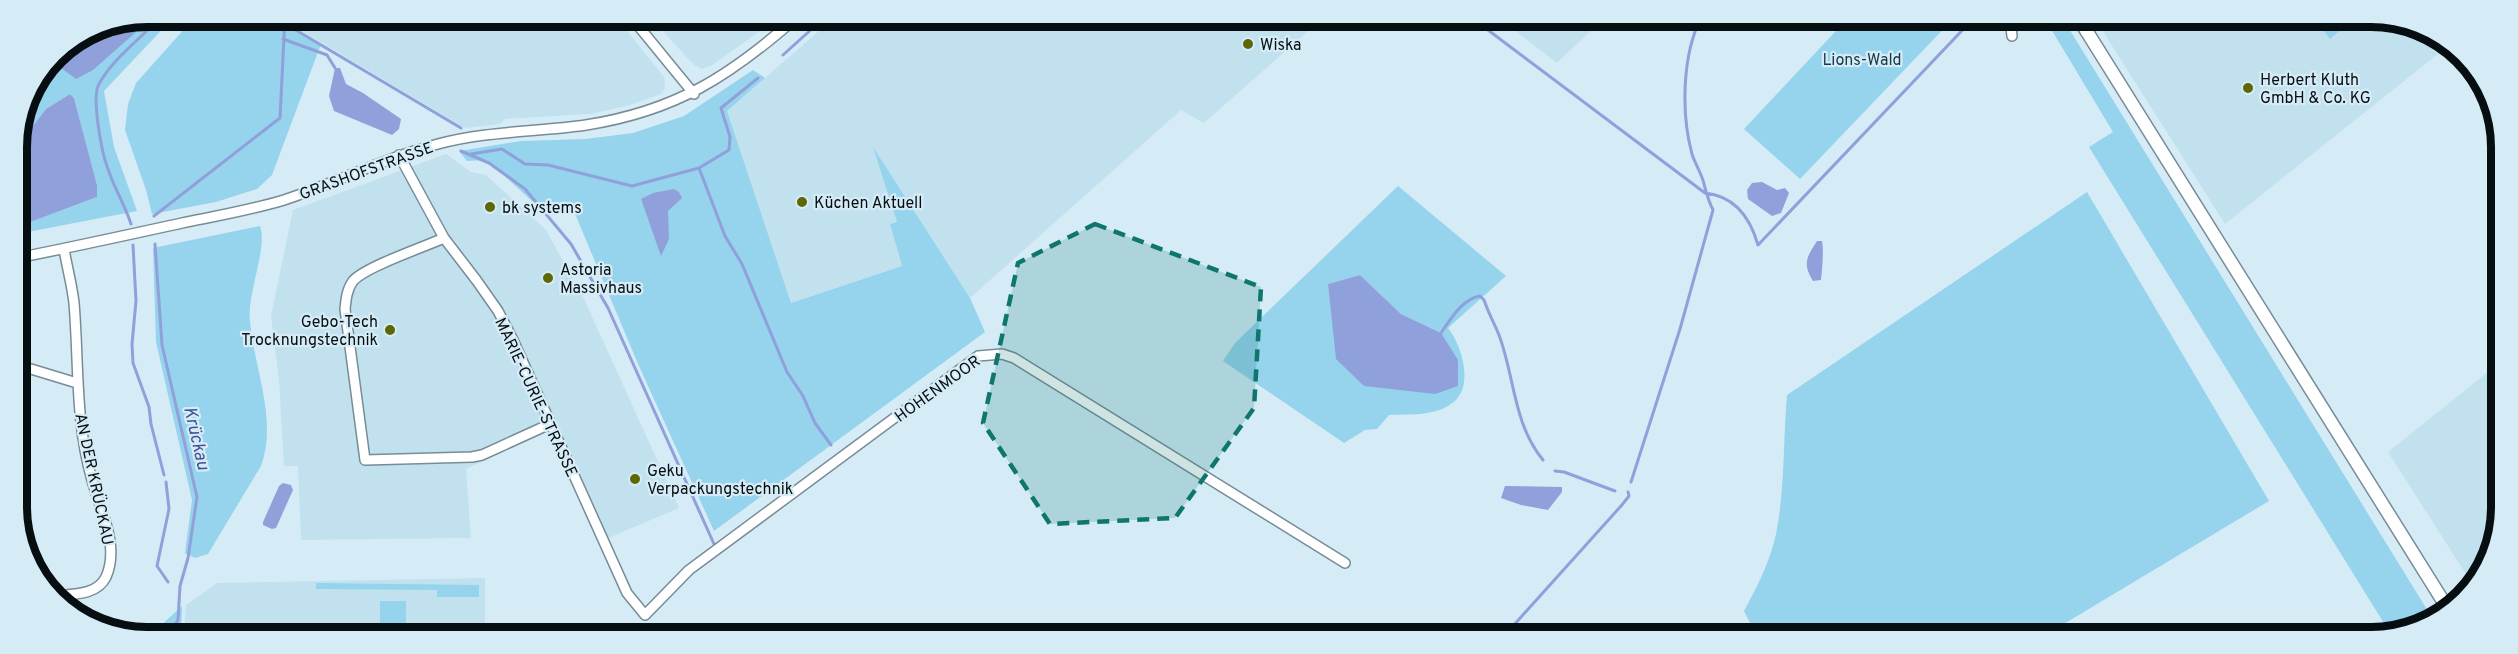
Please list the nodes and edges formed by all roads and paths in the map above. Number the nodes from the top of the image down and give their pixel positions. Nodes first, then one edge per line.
1 (639, 27) edge
2 (786, 27) edge
3 (2011, 27) edge
4 (2086, 27) edge
5 (2012, 36) dead end
6 (694, 94) junction
7 (399, 155) junction
8 (444, 238) junction
9 (64, 249) junction
10 (27, 256) edge
11 (27, 369) edge
12 (77, 383) junction
13 (550, 424) junction
14 (1345, 563) dead end
15 (65, 595) edge
16 (2444, 602) edge
17 (645, 615) joint

1 - 6 street
2 - 6 street, GRASHOFSTRASSE
3 - 5 street
4 - 16 main road
6 - 7 street, GRASHOFSTRASSE
7 - 8 street, MARIE-CURIE-STRASSE
7 - 9 street, GRASHOFSTRASSE
8 - 13 street, MARIE-CURIE-STRASSE
8 - 13 street
9 - 10 street, GRASHOFSTRASSE
9 - 12 street, AN DER KRÜCKAU
11 - 12 street
12 - 15 street, AN DER KRÜCKAU
13 - 17 street, MARIE-CURIE-STRASSE
14 - 17 street, HOHENMOOR

